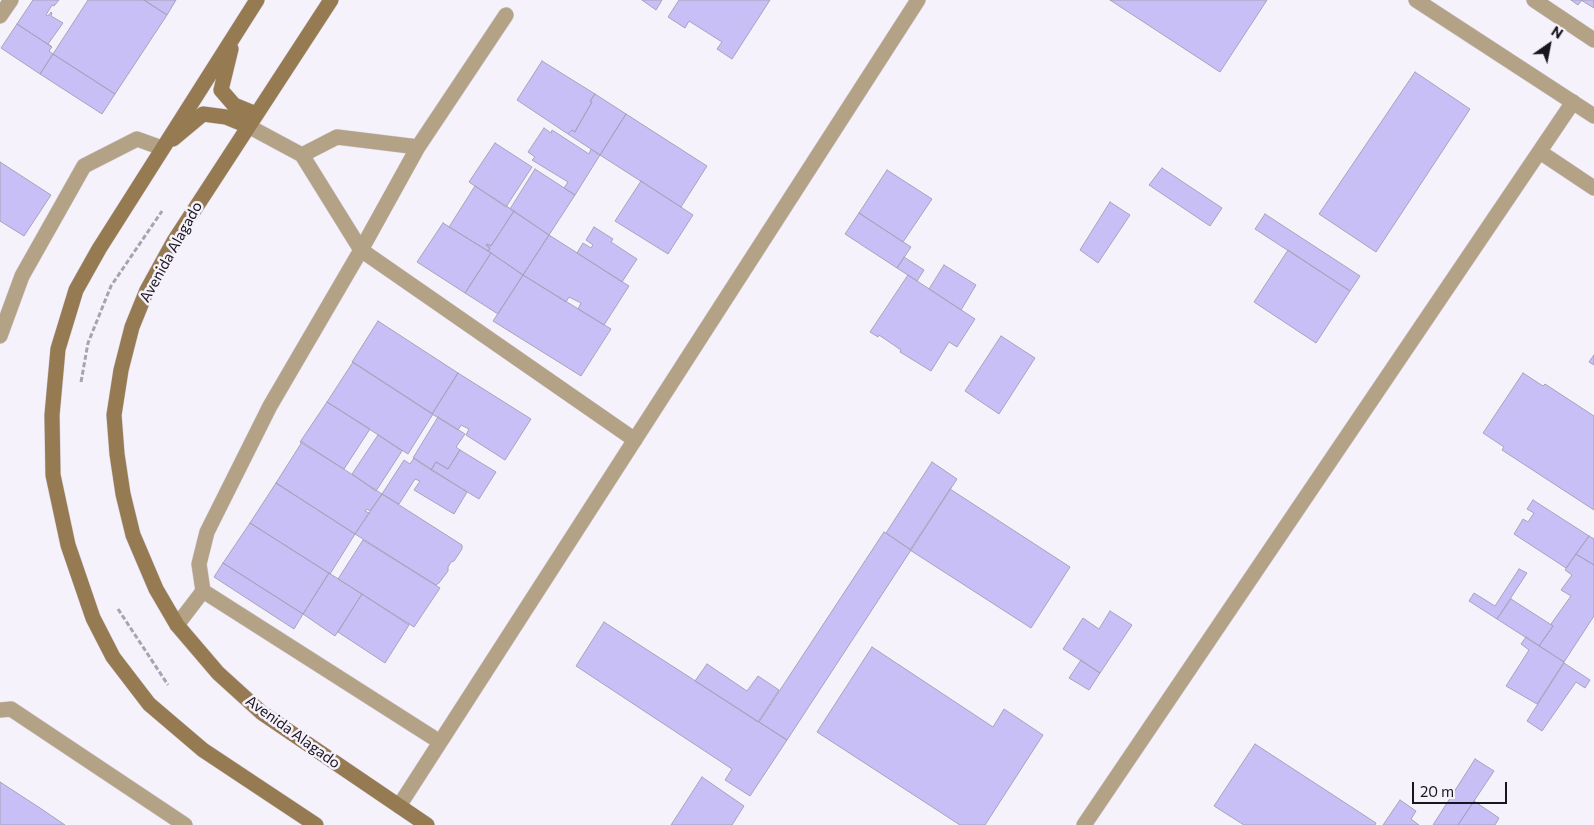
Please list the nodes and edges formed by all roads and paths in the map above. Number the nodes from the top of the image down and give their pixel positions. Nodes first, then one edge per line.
1 (11, 0) edge
2 (257, 0) edge
3 (331, 0) edge
4 (918, 0) edge
5 (1416, 0) edge
6 (1534, 0) edge
7 (506, 14) dead end
8 (0, 16) edge
9 (234, 38) junction
10 (1594, 40) edge
11 (1573, 102) junction
12 (1594, 116) edge
13 (252, 120) junction
14 (418, 147) junction
15 (162, 148) junction
16 (1540, 152) junction
17 (302, 155) junction
18 (1594, 188) edge
19 (166, 206) dead end
20 (361, 250) junction
21 (0, 336) edge
22 (80, 390) dead end
23 (635, 440) junction
24 (202, 591) junction
25 (117, 608) dead end
26 (177, 625) junction
27 (170, 688) dead end
28 (0, 710) edge
29 (440, 742) junction
30 (399, 806) junction
31 (184, 825) edge
32 (316, 825) edge
33 (427, 825) edge
34 (1084, 825) edge

1 - 8 street
2 - 9 main road
3 - 13 main road, Avenida Alagado
4 - 23 street
5 - 11 street
6 - 10 street
7 - 14 street
9 - 13 main road
9 - 15 main road
11 - 12 street
11 - 16 street
13 - 15 main road
13 - 17 street
13 - 26 main road, Avenida Alagado
14 - 17 street
14 - 20 street
15 - 21 street
15 - 32 main road
16 - 18 street
16 - 34 street
17 - 20 street
19 - 22 path
20 - 23 street
20 - 24 street
23 - 29 street
24 - 26 street
24 - 29 street
25 - 27 path
26 - 30 main road, Avenida Alagado
28 - 31 street
29 - 30 street
30 - 33 main road, Avenida Alagado

